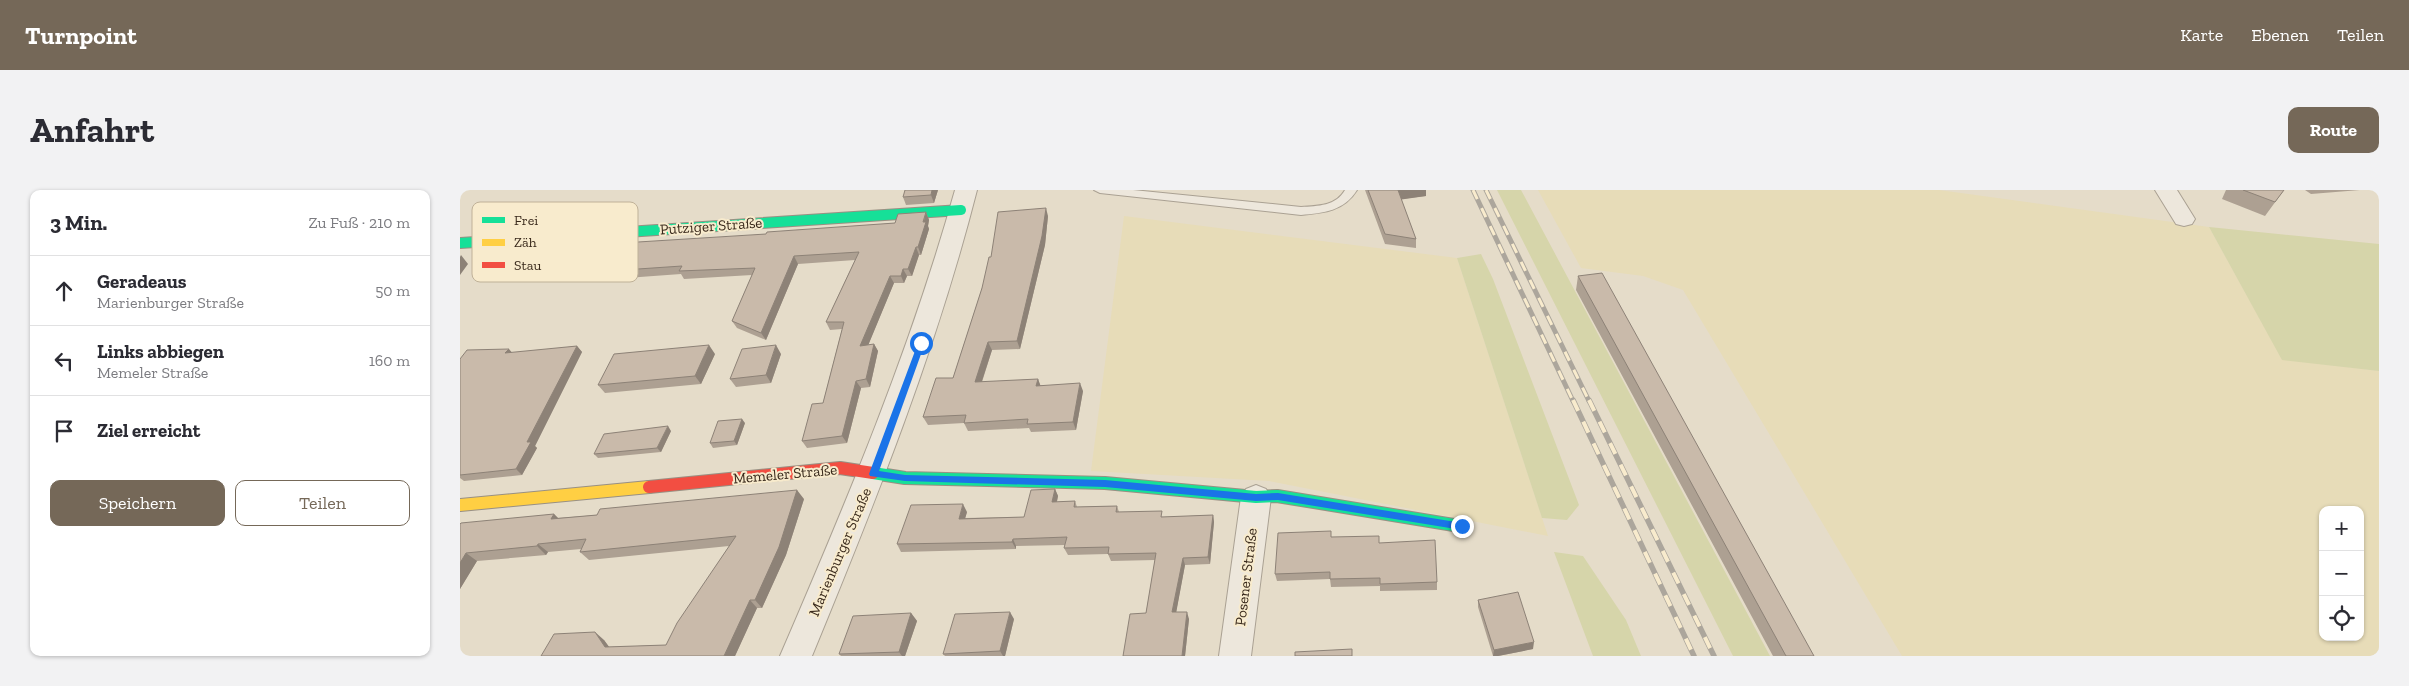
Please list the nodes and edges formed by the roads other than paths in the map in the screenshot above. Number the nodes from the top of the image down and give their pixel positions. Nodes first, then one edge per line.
1 (1100, 190) edge
2 (1351, 190) edge
3 (2166, 190) edge
4 (1173, 193) edge
5 (964, 200) edge
6 (2184, 219) dead end
7 (638, 228) edge
8 (873, 474) junction
9 (1256, 498) junction
10 (460, 506) edge
11 (1466, 527) dead end
12 (796, 656) edge
13 (1235, 656) edge

1 - 4 lane
2 - 4 lane
3 - 6 street
5 - 7 street, Putziger Straße
5 - 8 street, Marienburger Straße
8 - 9 street, Memeler Straße
8 - 10 street, Memeler Straße
8 - 12 street, Marienburger Straße
9 - 11 street, Memeler Straße
9 - 13 street, Posener Straße

